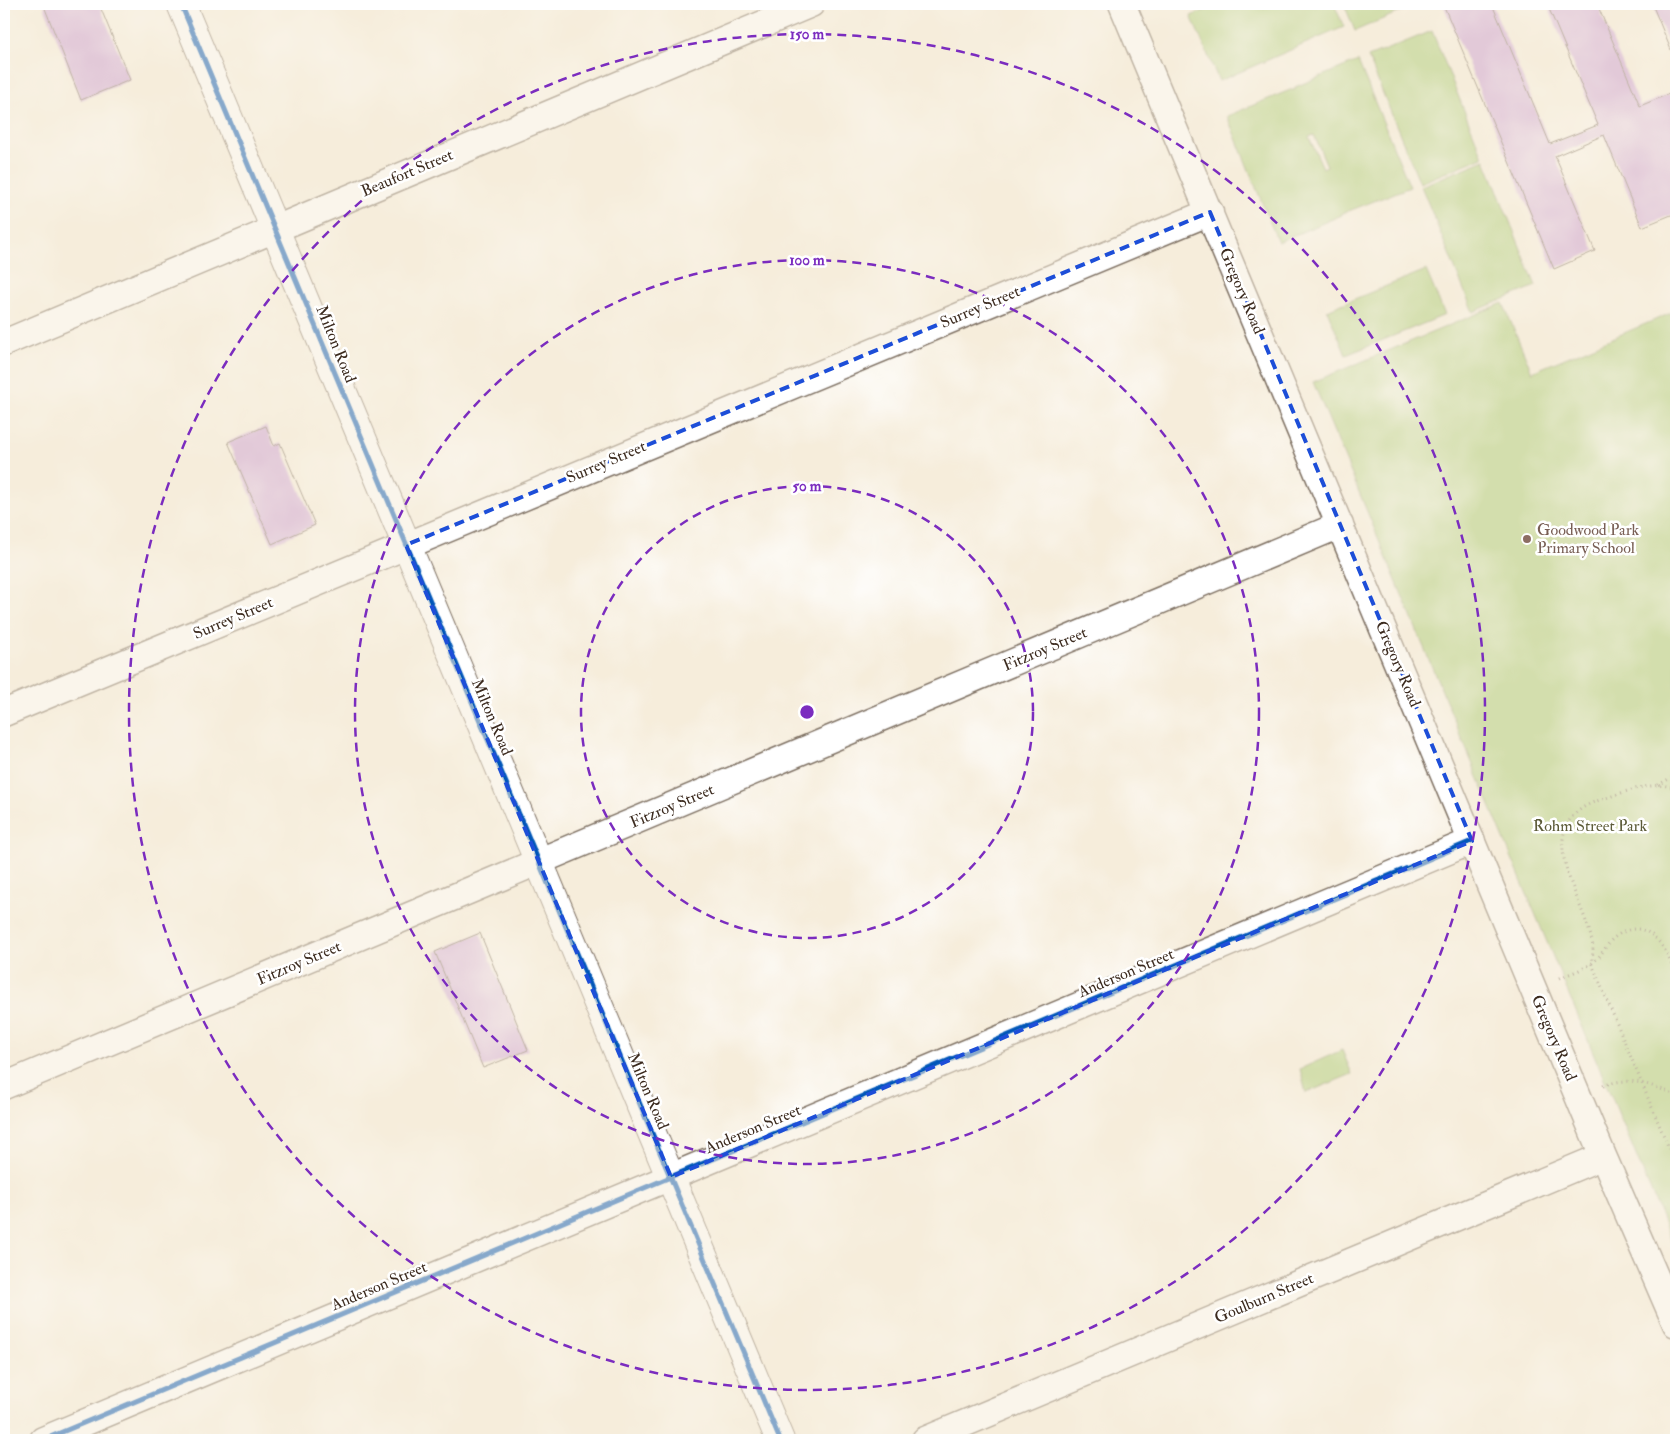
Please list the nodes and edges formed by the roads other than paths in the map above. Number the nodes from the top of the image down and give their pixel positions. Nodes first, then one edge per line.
1 (181, 4) edge
2 (811, 4) edge
3 (1122, 4) edge
4 (1210, 212) junction
5 (275, 228) junction
6 (4, 342) edge
7 (1340, 525) junction
8 (406, 545) junction
9 (4, 713) edge
10 (1472, 842) junction
11 (540, 862) junction
12 (4, 1086) edge
13 (1603, 1156) junction
14 (671, 1176) junction
15 (1676, 1324) edge
16 (43, 1440) edge
17 (780, 1440) edge
18 (925, 1440) edge

1 - 5 street, Milton Road
2 - 5 street, Beaufort Street
3 - 4 street, Gregory Road
4 - 7 street, Gregory Road
4 - 8 street, Surrey Street
5 - 6 street, Beaufort Street
5 - 8 street, Milton Road
7 - 10 street, Gregory Road
7 - 11 street, Fitzroy Street
8 - 9 street, Surrey Street
8 - 11 street, Milton Road
10 - 13 street, Gregory Road
10 - 14 street, Anderson Street
11 - 12 street, Fitzroy Street
11 - 14 street, Milton Road
13 - 15 street, Gregory Road
13 - 18 street, Goulburn Street
14 - 16 street, Anderson Street
14 - 17 street, Milton Road

